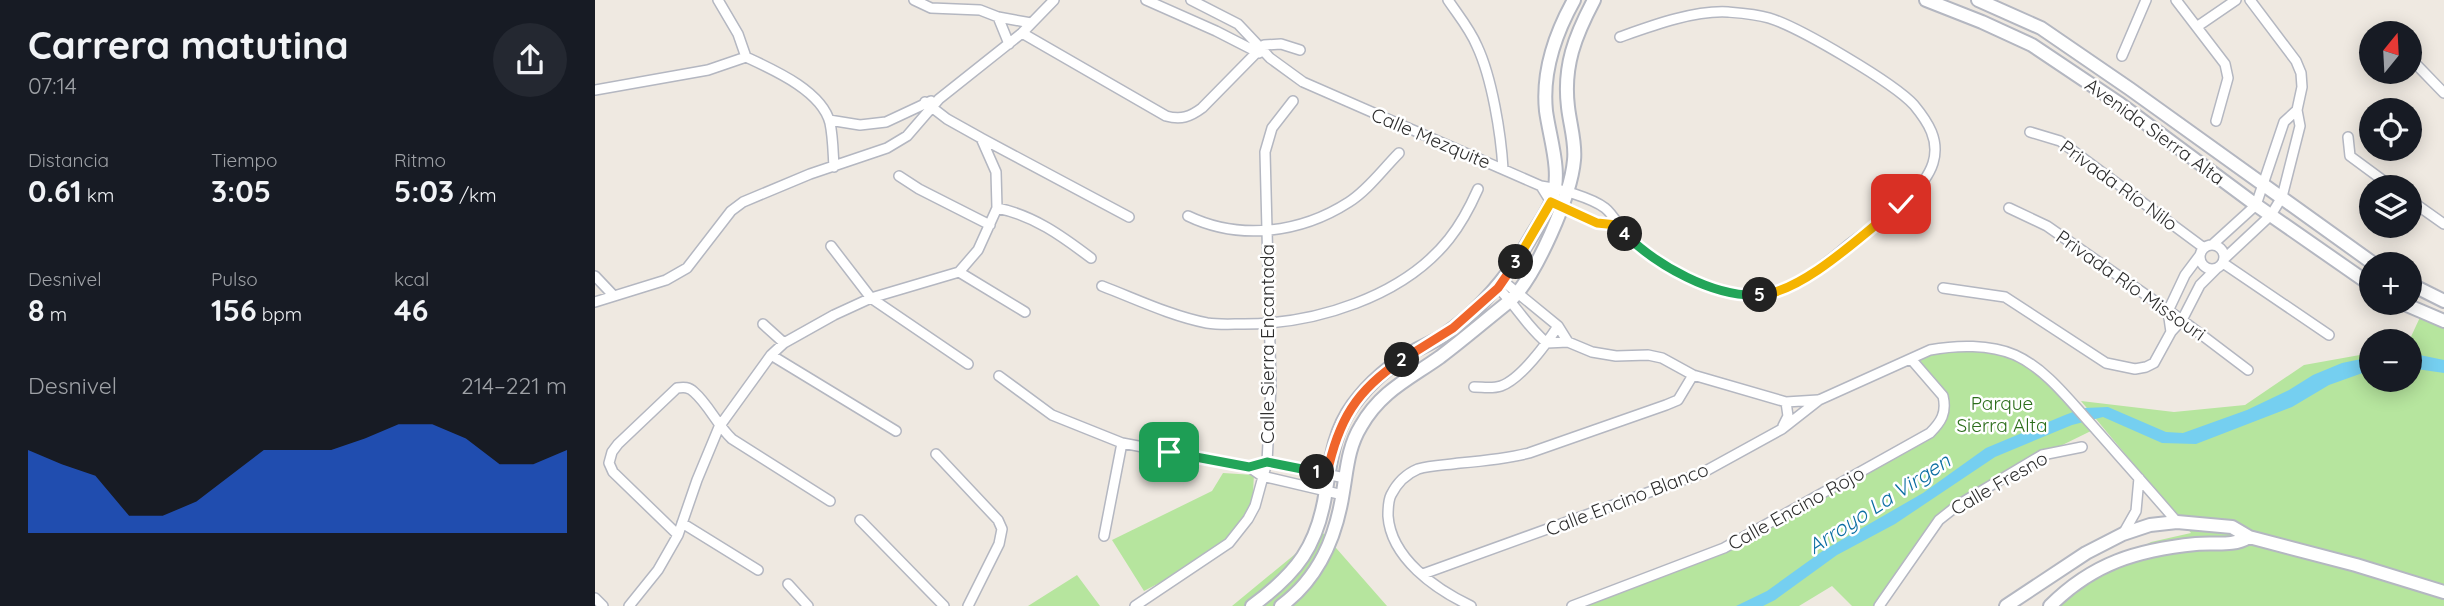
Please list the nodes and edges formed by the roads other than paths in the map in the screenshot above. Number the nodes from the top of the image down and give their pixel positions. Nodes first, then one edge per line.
1 (717, 0) edge
2 (914, 0) edge
3 (1054, 0) edge
4 (1146, 0) edge
5 (1191, 0) edge
6 (1448, 0) edge
7 (1574, 0) edge
8 (1594, 0) edge
9 (1926, 0) edge
10 (1978, 0) edge
11 (2146, 0) edge
12 (2176, 0) edge
13 (2236, 0) edge
14 (2250, 0) edge
15 (998, 17) junction
16 (1031, 23) junction
17 (2198, 26) junction
18 (2041, 29) junction
19 (1022, 33) junction
20 (1620, 37) dead end
21 (1009, 44) junction
22 (2032, 45) junction
23 (1259, 49) junction
24 (1300, 50) dead end
25 (2122, 56) dead end
26 (746, 57) junction
27 (2422, 70) edge
28 (595, 90) edge
29 (2444, 93) edge
30 (1293, 101) dead end
31 (929, 106) junction
32 (2297, 110) junction
33 (829, 121) junction
34 (2216, 121) dead end
35 (2030, 132) dead end
36 (2348, 137) dead end
37 (981, 138) junction
38 (2277, 145) junction
39 (2293, 150) junction
40 (1399, 153) dead end
41 (834, 167) junction
42 (1503, 169) junction
43 (2376, 175) edge
44 (899, 176) dead end
45 (1541, 186) junction
46 (2264, 186) junction
47 (1555, 188) junction
48 (1478, 189) dead end
49 (1568, 192) junction
50 (2282, 197) junction
51 (1557, 204) junction
52 (2256, 205) junction
53 (997, 208) junction
54 (2009, 208) dead end
55 (2422, 208) edge
56 (2271, 215) junction
57 (1188, 216) dead end
58 (1129, 217) dead end
59 (2444, 224) edge
60 (991, 225) junction
61 (1617, 225) junction
62 (1266, 231) junction
63 (831, 246) dead end
64 (2206, 249) junction
65 (2359, 253) edge
66 (1091, 258) dead end
67 (2222, 263) junction
68 (959, 272) junction
69 (595, 276) edge
70 (2359, 277) edge
71 (1501, 285) junction
72 (1102, 286) dead end
73 (1943, 288) dead end
74 (2422, 290) edge
75 (613, 295) junction
76 (1514, 296) junction
77 (871, 298) junction
78 (2444, 301) edge
79 (595, 302) edge
80 (2168, 311) junction
81 (1025, 312) dead end
82 (2422, 312) edge
83 (2182, 320) junction
84 (2444, 321) edge
85 (763, 324) dead end
86 (1271, 324) junction
87 (1559, 326) junction
88 (2171, 332) junction
89 (2329, 335) dead end
90 (1548, 342) junction
91 (1569, 342) junction
92 (783, 343) junction
93 (771, 355) junction
94 (1911, 359) junction
95 (968, 364) dead end
96 (2248, 370) dead end
97 (1693, 375) junction
98 (999, 376) dead end
99 (1474, 387) dead end
100 (1819, 400) junction
101 (1786, 402) junction
102 (719, 427) junction
103 (1782, 429) junction
104 (897, 431) dead end
105 (1122, 443) junction
106 (2082, 447) dead end
107 (936, 454) dead end
108 (1267, 462) junction
109 (1249, 467) junction
110 (1327, 474) junction
111 (1262, 476) junction
112 (1345, 478) junction
113 (2139, 478) junction
114 (1326, 490) junction
115 (1343, 495) junction
116 (830, 501) dead end
117 (860, 520) dead end
118 (2177, 522) junction
119 (682, 523) junction
120 (2123, 534) junction
121 (678, 535) junction
122 (1104, 537) dead end
123 (2249, 537) junction
124 (758, 570) dead end
125 (1423, 574) junction
126 (788, 584) dead end
127 (2444, 592) edge
128 (595, 598) edge
129 (635, 604) edge
130 (603, 606) edge
131 (808, 606) edge
132 (944, 606) edge
133 (968, 606) edge
134 (1135, 606) edge
135 (1252, 606) edge
136 (1281, 606) edge
137 (1471, 606) edge
138 (1572, 606) edge
139 (1879, 606) edge
140 (2006, 606) edge
141 (2050, 606) edge

1 - 26 street
2 - 15 street
3 - 16 street
4 - 23 street
5 - 23 street, Calle Mezquite
6 - 42 street
7 - 47 street
8 - 49 street
9 - 22 street, Avenida Sierra Alta
10 - 18 street, Avenida Sierra Alta
11 - 25 street
12 - 17 street
13 - 17 street
14 - 32 street
15 - 16 street
15 - 21 street
16 - 19 street
17 - 34 street
18 - 22 street
18 - 46 street, Avenida Sierra Alta
19 - 21 street
19 - 23 street
20 - 61 street, Calle Mezquite
21 - 31 street
22 - 52 street, Avenida Sierra Alta
23 - 24 street
23 - 42 street, Calle Mezquite
26 - 28 street
26 - 33 street
27 - 29 street
30 - 62 street, Calle Sierra Encantada
31 - 33 street
31 - 37 street
31 - 41 street
32 - 38 street
32 - 39 street
33 - 41 street
35 - 64 street, Privada Río Nilo
36 - 43 street
37 - 53 street
37 - 58 street
38 - 39 street
38 - 46 street
39 - 50 street
40 - 62 street
41 - 75 street
42 - 45 street, Calle Mezquite
44 - 60 street
45 - 47 street, Calle Mezquite
45 - 51 street
46 - 50 street, Avenida Sierra Alta
46 - 52 street
47 - 49 street, Calle Mezquite
47 - 51 street
48 - 86 street
49 - 51 street
49 - 61 street, Calle Mezquite
50 - 56 street
50 - 65 street, Avenida Sierra Alta
51 - 61 street
51 - 71 street
51 - 76 street
52 - 56 street, Avenida Sierra Alta
52 - 64 street
53 - 60 street
53 - 66 street
54 - 80 street, Privada Río Missouri
55 - 59 street
56 - 67 street
56 - 70 street, Avenida Sierra Alta
57 - 62 street
60 - 68 street
62 - 86 street, Calle Sierra Encantada
63 - 77 street
64 - 67 street
64 - 67 street
64 - 80 street
67 - 83 street
67 - 89 street
68 - 77 street
68 - 81 street
69 - 75 street
71 - 76 street
71 - 110 street
72 - 86 street
73 - 88 street
74 - 78 street
75 - 79 street
76 - 87 street
76 - 90 street
76 - 112 street
77 - 92 street
77 - 95 street
80 - 83 street, Privada Río Missouri
80 - 88 street
82 - 84 street
83 - 88 street
83 - 96 street, Privada Río Missouri
85 - 92 street
86 - 108 street, Calle Sierra Encantada
87 - 90 street
87 - 91 street
90 - 91 street
90 - 99 street
91 - 97 street
92 - 93 street
93 - 102 street
93 - 104 street
94 - 100 street
94 - 113 street
94 - 138 street, Calle Encino Rojo
97 - 101 street
97 - 125 street
98 - 105 street
100 - 101 street
100 - 103 street, Calle Encino Blanco
101 - 103 street
102 - 116 street
102 - 119 street
102 - 121 street
103 - 125 street, Calle Encino Blanco
105 - 109 street
105 - 122 street
106 - 139 street, Calle Fresno
107 - 133 street
108 - 109 street
108 - 110 street
108 - 111 street, Calle Sierra Encantada
109 - 111 street
110 - 112 street
110 - 114 street
111 - 114 street
111 - 134 street, Calle Sierra Encantada
112 - 115 street
113 - 118 street
113 - 120 street
114 - 115 street
114 - 135 street
115 - 136 street
117 - 132 street
118 - 120 street
118 - 123 street
119 - 121 street
119 - 124 street
120 - 140 street
121 - 129 street
123 - 127 street
123 - 141 street
125 - 137 street
126 - 131 street
128 - 130 street

